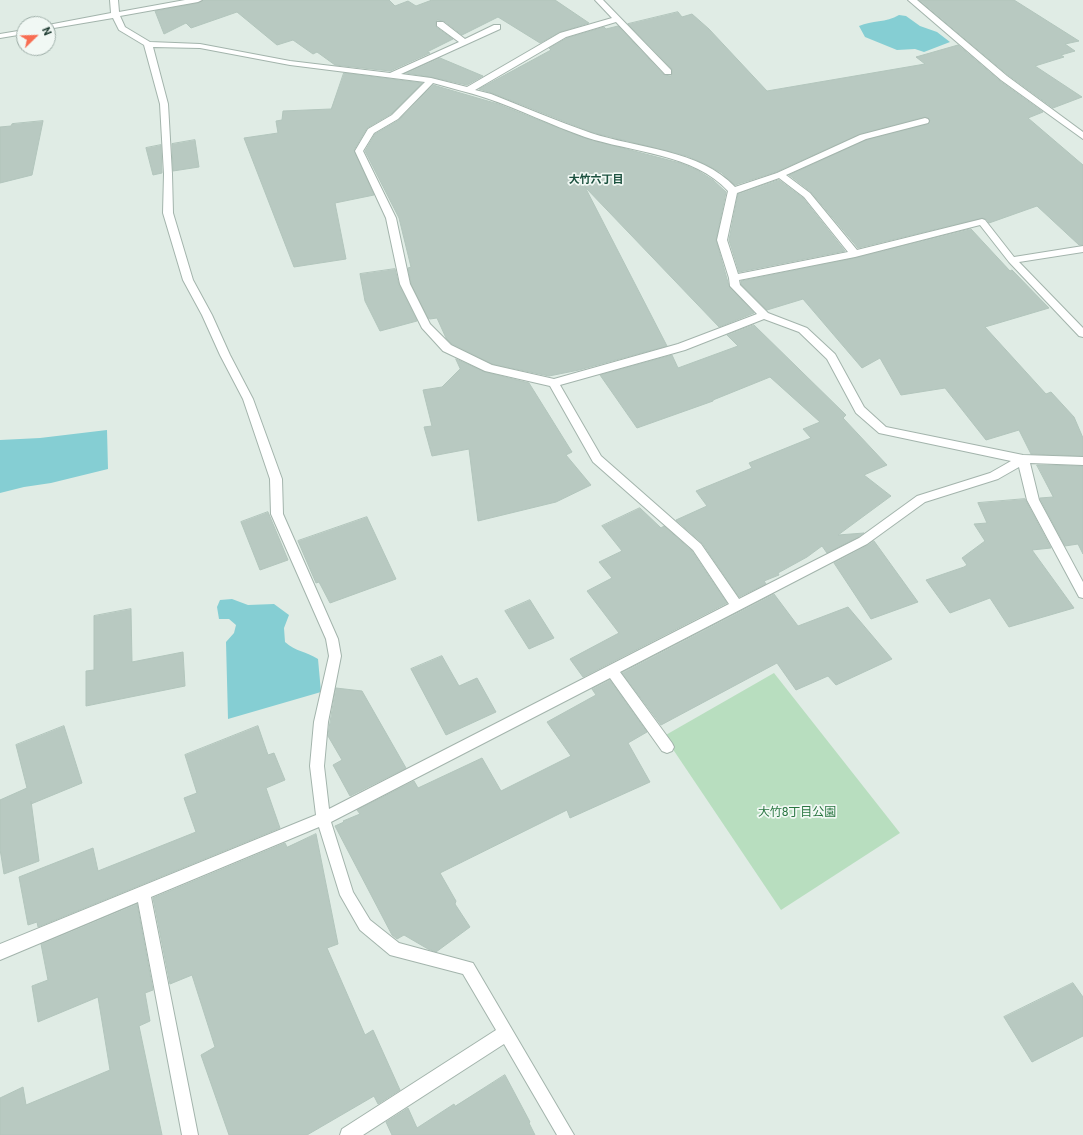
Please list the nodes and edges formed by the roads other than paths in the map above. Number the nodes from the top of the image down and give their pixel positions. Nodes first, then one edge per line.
1 (114, 0) edge
2 (198, 0) edge
3 (599, 0) edge
4 (912, 0) edge
5 (116, 14) junction
6 (617, 19) junction
7 (440, 24) dead end
8 (56, 25) edge
9 (497, 27) dead end
10 (16, 33) edge
11 (0, 36) edge
12 (464, 42) junction
13 (148, 44) junction
14 (668, 72) dead end
15 (392, 75) junction
16 (431, 80) junction
17 (468, 90) junction
18 (925, 121) dead end
19 (1083, 136) edge
20 (780, 175) junction
21 (733, 191) junction
22 (1083, 249) edge
23 (855, 254) junction
24 (1012, 260) junction
25 (734, 278) junction
26 (764, 315) junction
27 (1083, 334) edge
28 (554, 383) junction
29 (1023, 458) junction
30 (1083, 461) edge
31 (1083, 593) edge
32 (737, 607) junction
33 (612, 671) junction
34 (667, 747) dead end
35 (323, 819) junction
36 (144, 892) junction
37 (0, 952) edge
38 (506, 1033) junction
39 (190, 1135) edge
40 (348, 1135) edge
41 (566, 1135) edge

1 - 5 street
2 - 5 street
3 - 6 street
4 - 19 street
5 - 8 street
5 - 13 street
6 - 14 street
6 - 17 street
7 - 12 street
9 - 12 street
10 - 11 street
12 - 15 street
13 - 15 street
13 - 35 street
15 - 16 street
16 - 17 street
16 - 28 street
17 - 21 street
18 - 20 street
20 - 21 street
20 - 23 street
21 - 25 street
22 - 24 street
23 - 24 street
23 - 25 street
24 - 27 street
25 - 26 street
26 - 28 street
26 - 29 street
28 - 32 street
29 - 30 street
29 - 31 street
29 - 32 street
32 - 33 street
33 - 34 street
33 - 35 street
35 - 36 street
35 - 38 street
36 - 37 street
36 - 39 street
38 - 40 street
38 - 41 street

